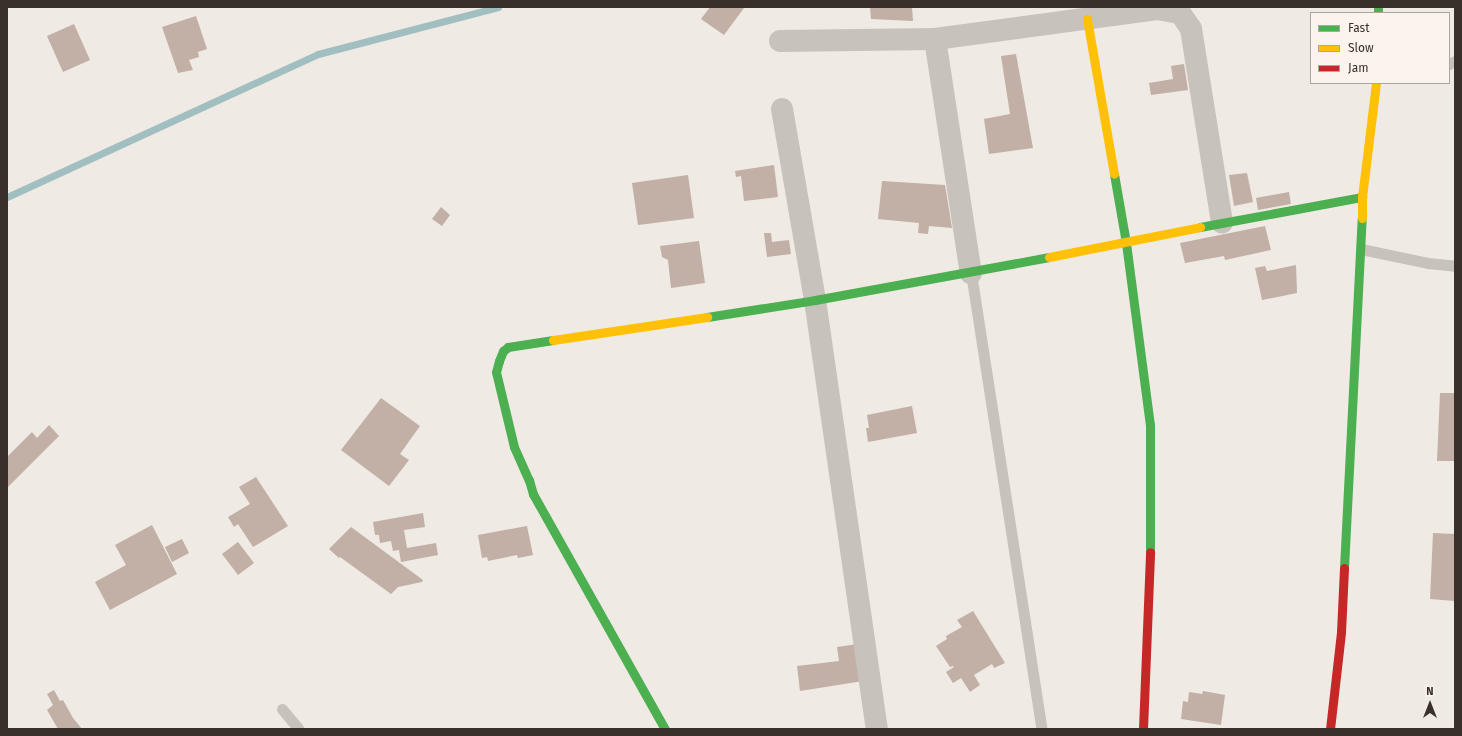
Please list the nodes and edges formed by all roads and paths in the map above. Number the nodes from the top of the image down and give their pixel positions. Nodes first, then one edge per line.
1 (1087, 19) junction
2 (935, 39) junction
3 (780, 41) dead end
4 (1376, 84) edge
5 (782, 109) dead end
6 (1362, 197) junction
7 (1222, 223) junction
8 (1126, 243) junction
9 (1361, 249) junction
10 (1455, 266) edge
11 (971, 273) junction
12 (815, 300) junction
13 (282, 709) dead end
14 (300, 729) edge
15 (665, 729) edge
16 (878, 729) edge
17 (1042, 729) edge
18 (1144, 729) edge
19 (1330, 729) edge

1 - 2 street
1 - 7 street
1 - 8 street
2 - 3 street
2 - 11 street
4 - 6 street
5 - 12 street
6 - 7 street
6 - 9 street
7 - 8 street
8 - 11 street
8 - 18 street
9 - 10 lane
9 - 19 street
11 - 12 street
11 - 17 lane
12 - 15 street
12 - 16 street
13 - 14 lane

